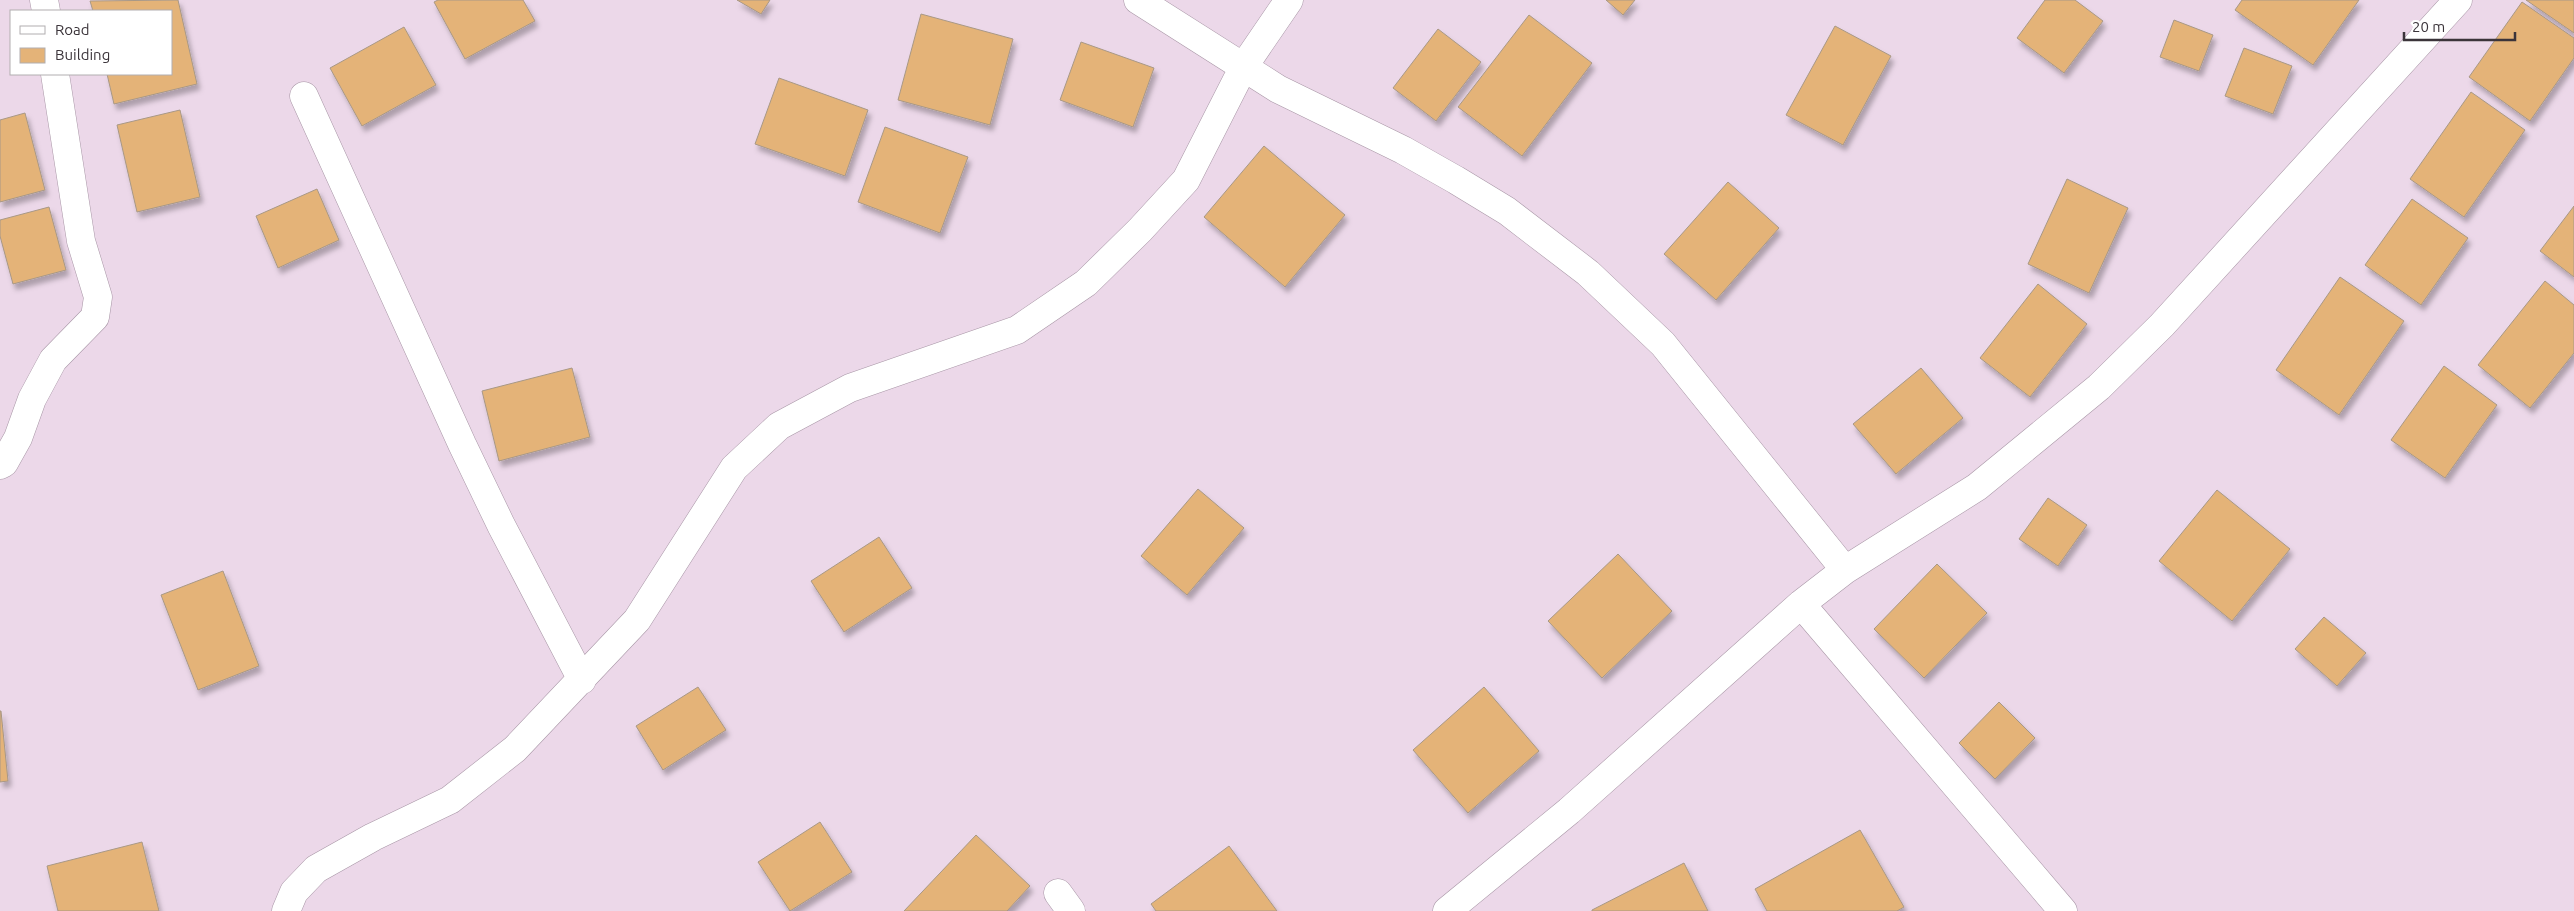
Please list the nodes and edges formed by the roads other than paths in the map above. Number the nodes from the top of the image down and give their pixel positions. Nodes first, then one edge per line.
1 (1138, 0) edge
2 (1289, 0) edge
3 (2458, 0) edge
4 (1244, 66) junction
5 (55, 75) edge
6 (304, 96) dead end
7 (0, 465) edge
8 (1845, 570) junction
9 (1801, 604) junction
10 (582, 680) junction
11 (286, 911) edge
12 (1447, 911) edge
13 (2063, 911) edge

1 - 4 street
2 - 4 street
3 - 8 street
4 - 8 street
4 - 10 street
5 - 7 street
6 - 10 street
8 - 9 street
9 - 12 street
9 - 13 street
10 - 11 street

